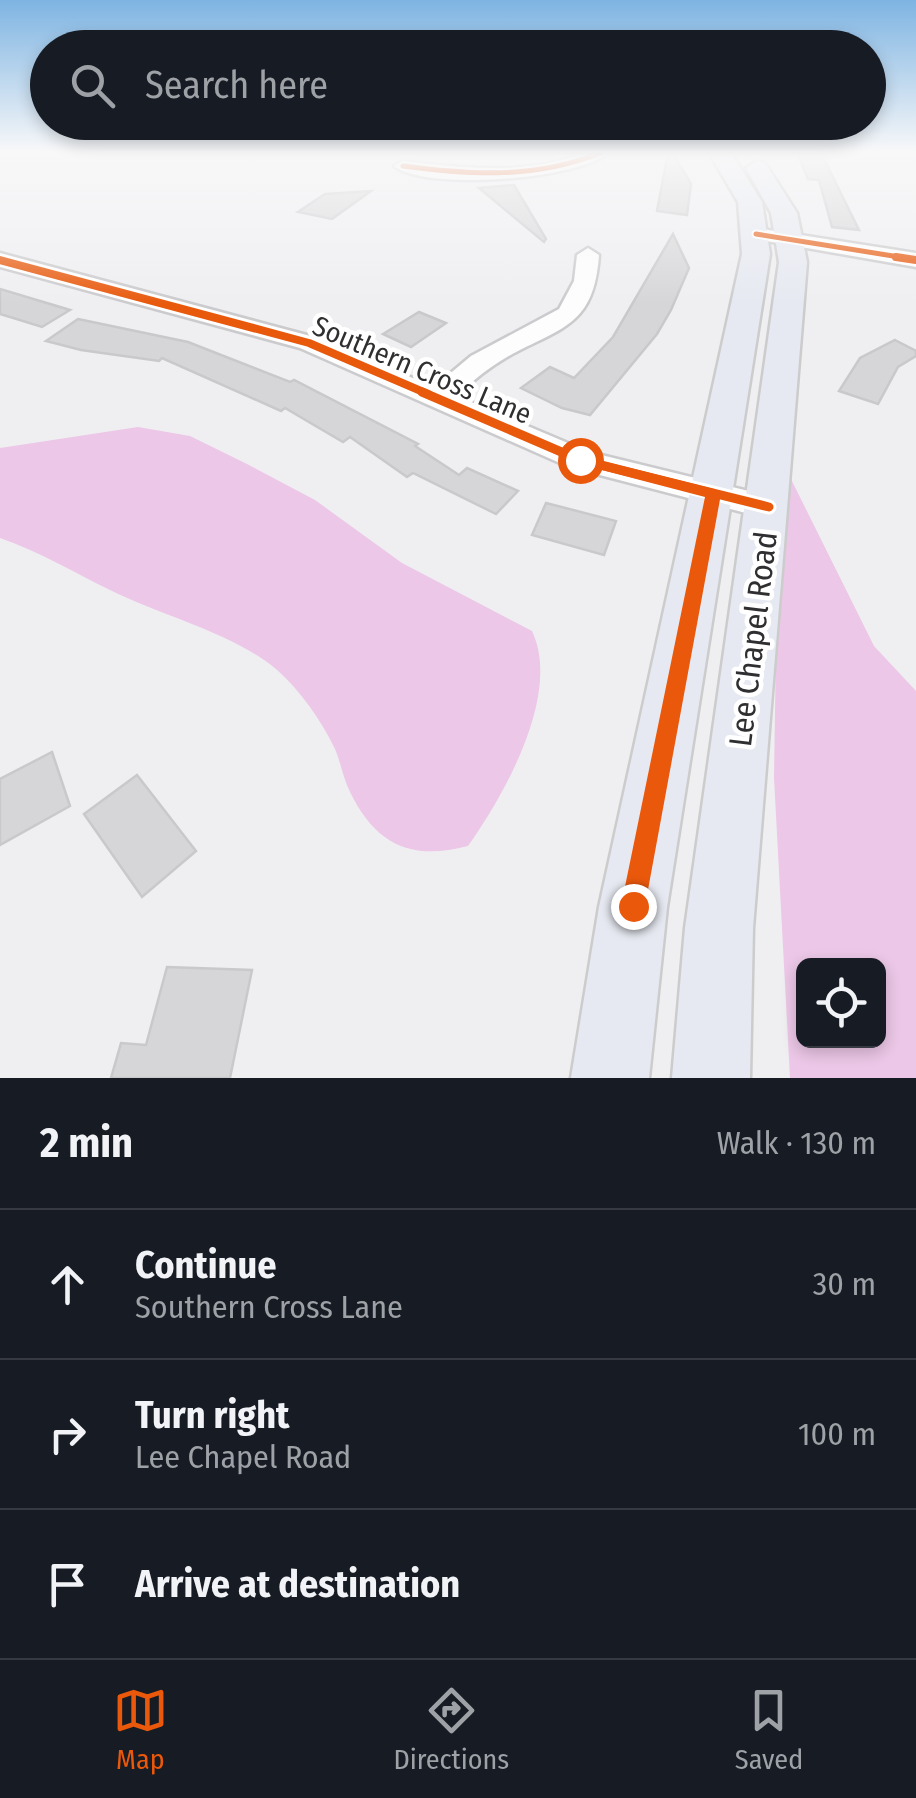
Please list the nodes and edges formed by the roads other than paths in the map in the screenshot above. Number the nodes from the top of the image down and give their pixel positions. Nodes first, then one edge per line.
1 (750, 203) edge
2 (776, 203) edge
3 (774, 237) junction
4 (588, 255) dead end
5 (0, 260) edge
6 (916, 260) edge
7 (438, 398) junction
8 (714, 494) junction
9 (768, 507) junction
10 (610, 1078) edge
11 (711, 1078) edge

1 - 3 main road, Lee Chapel Road
2 - 3 main road, Lee Chapel Road
3 - 6 street
3 - 8 main road, Lee Chapel Road
3 - 9 main road, Lee Chapel Road
4 - 7 street
5 - 7 street, Southern Cross Lane
7 - 8 street, Southern Cross Lane
8 - 9 street, Southern Cross Lane
8 - 10 main road, Lee Chapel Road
9 - 11 main road, Lee Chapel Road

